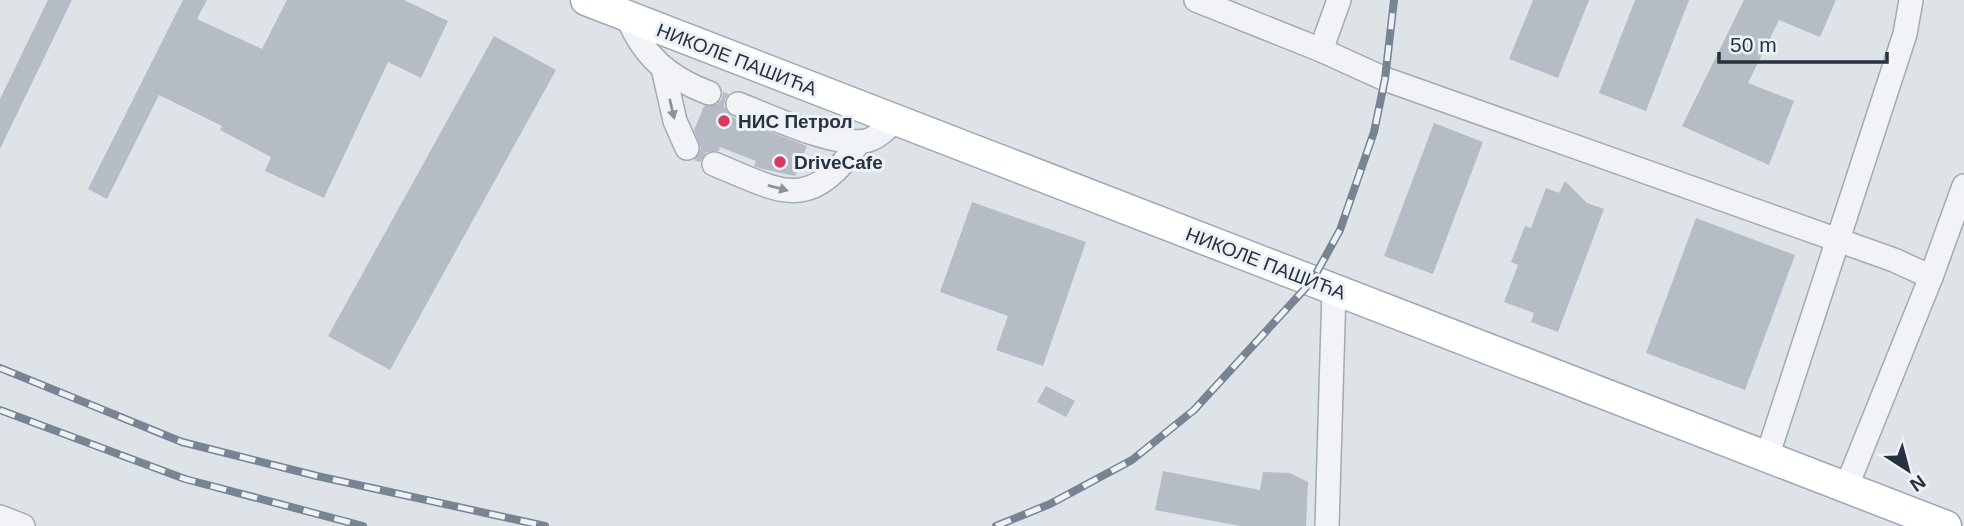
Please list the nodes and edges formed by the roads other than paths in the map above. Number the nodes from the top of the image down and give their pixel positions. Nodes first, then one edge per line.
1 (1196, 0) edge
2 (1339, 0) edge
3 (1911, 0) edge
4 (589, 1) edge
5 (627, 16) junction
6 (1321, 50) junction
7 (663, 68) junction
8 (709, 93) dead end
9 (738, 104) dead end
10 (895, 120) junction
11 (859, 142) junction
12 (687, 148) dead end
13 (714, 164) dead end
14 (1964, 186) edge
15 (1837, 241) junction
16 (1931, 277) junction
17 (1334, 289) junction
18 (1767, 457) junction
19 (1846, 488) junction
20 (0, 517) edge
21 (23, 526) edge
22 (1327, 526) edge
23 (1946, 526) edge

1 - 6 street
2 - 6 street
3 - 15 street
4 - 5 main road, НИКОЛЕ ПАШИЋА
5 - 7 street
5 - 10 main road, НИКОЛЕ ПАШИЋА
6 - 15 street
7 - 8 street
7 -> 12 street
9 - 11 street
10 - 11 street
10 - 17 main road, НИКОЛЕ ПАШИЋА
13 -> 11 street
14 - 16 street
15 - 16 street
15 - 18 street
16 - 19 street
17 - 18 main road, НИКОЛЕ ПАШИЋА
17 - 22 street
18 - 19 main road, НИКОЛЕ ПАШИЋА
19 - 23 main road, НИКОЛЕ ПАШИЋА
20 - 21 street

